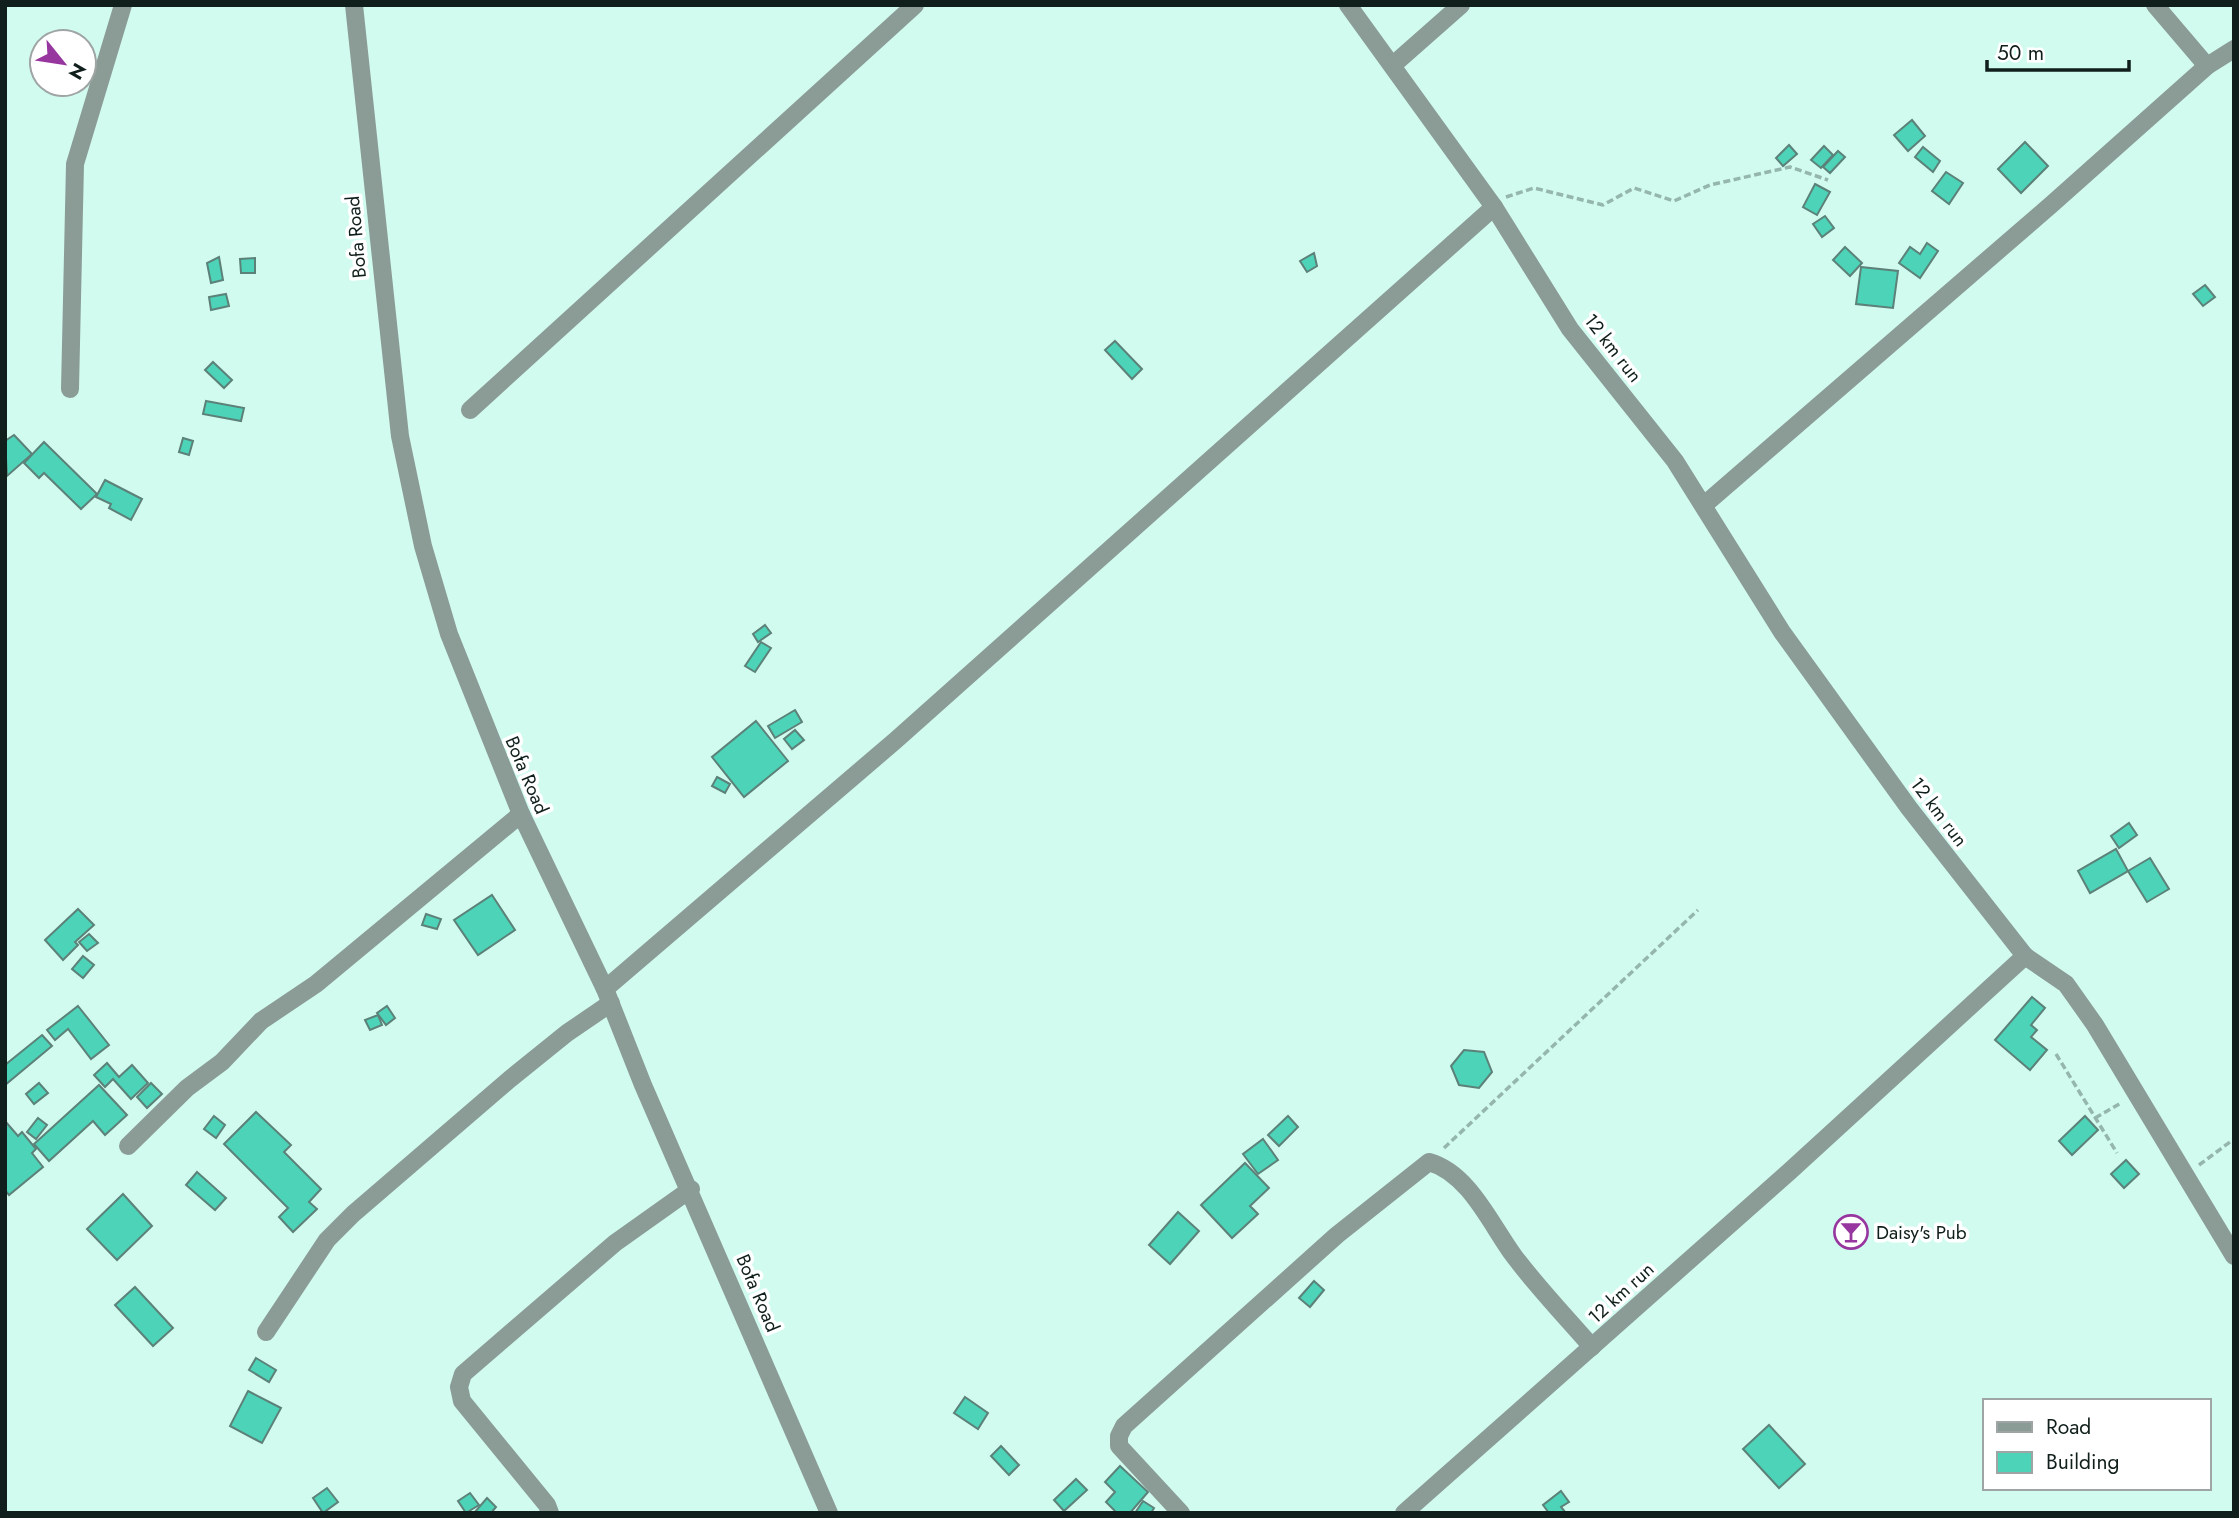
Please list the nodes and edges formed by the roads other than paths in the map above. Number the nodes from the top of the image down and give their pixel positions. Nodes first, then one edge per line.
1 (122, 5) edge
2 (354, 5) edge
3 (915, 5) edge
4 (1348, 5) edge
5 (1461, 5) edge
6 (2155, 5) edge
7 (2234, 49) edge
8 (1393, 65) junction
9 (2207, 66) junction
10 (1493, 205) junction
11 (71, 389) dead end
12 (470, 410) dead end
13 (1704, 505) junction
14 (521, 814) junction
15 (2025, 956) junction
16 (608, 996) junction
17 (128, 1146) dead end
18 (691, 1189) junction
19 (2234, 1256) edge
20 (266, 1332) dead end
21 (1592, 1347) junction
22 (550, 1513) edge
23 (829, 1513) edge
24 (1181, 1513) edge
25 (1404, 1513) edge

1 - 11 street
2 - 14 street, Bofa Road
3 - 12 street
4 - 8 street, 12 km run
5 - 8 street
6 - 9 street
7 - 9 street
8 - 10 street, 12 km run
9 - 13 street
10 - 13 street, 12 km run
10 - 16 street
13 - 15 street, 12 km run
14 - 16 street, Bofa Road
14 - 17 street
15 - 19 street
15 - 21 street, 12 km run
16 - 18 street, Bofa Road
16 - 20 street
18 - 22 street
18 - 23 street, Bofa Road
21 - 24 street
21 - 25 street, 12 km run

